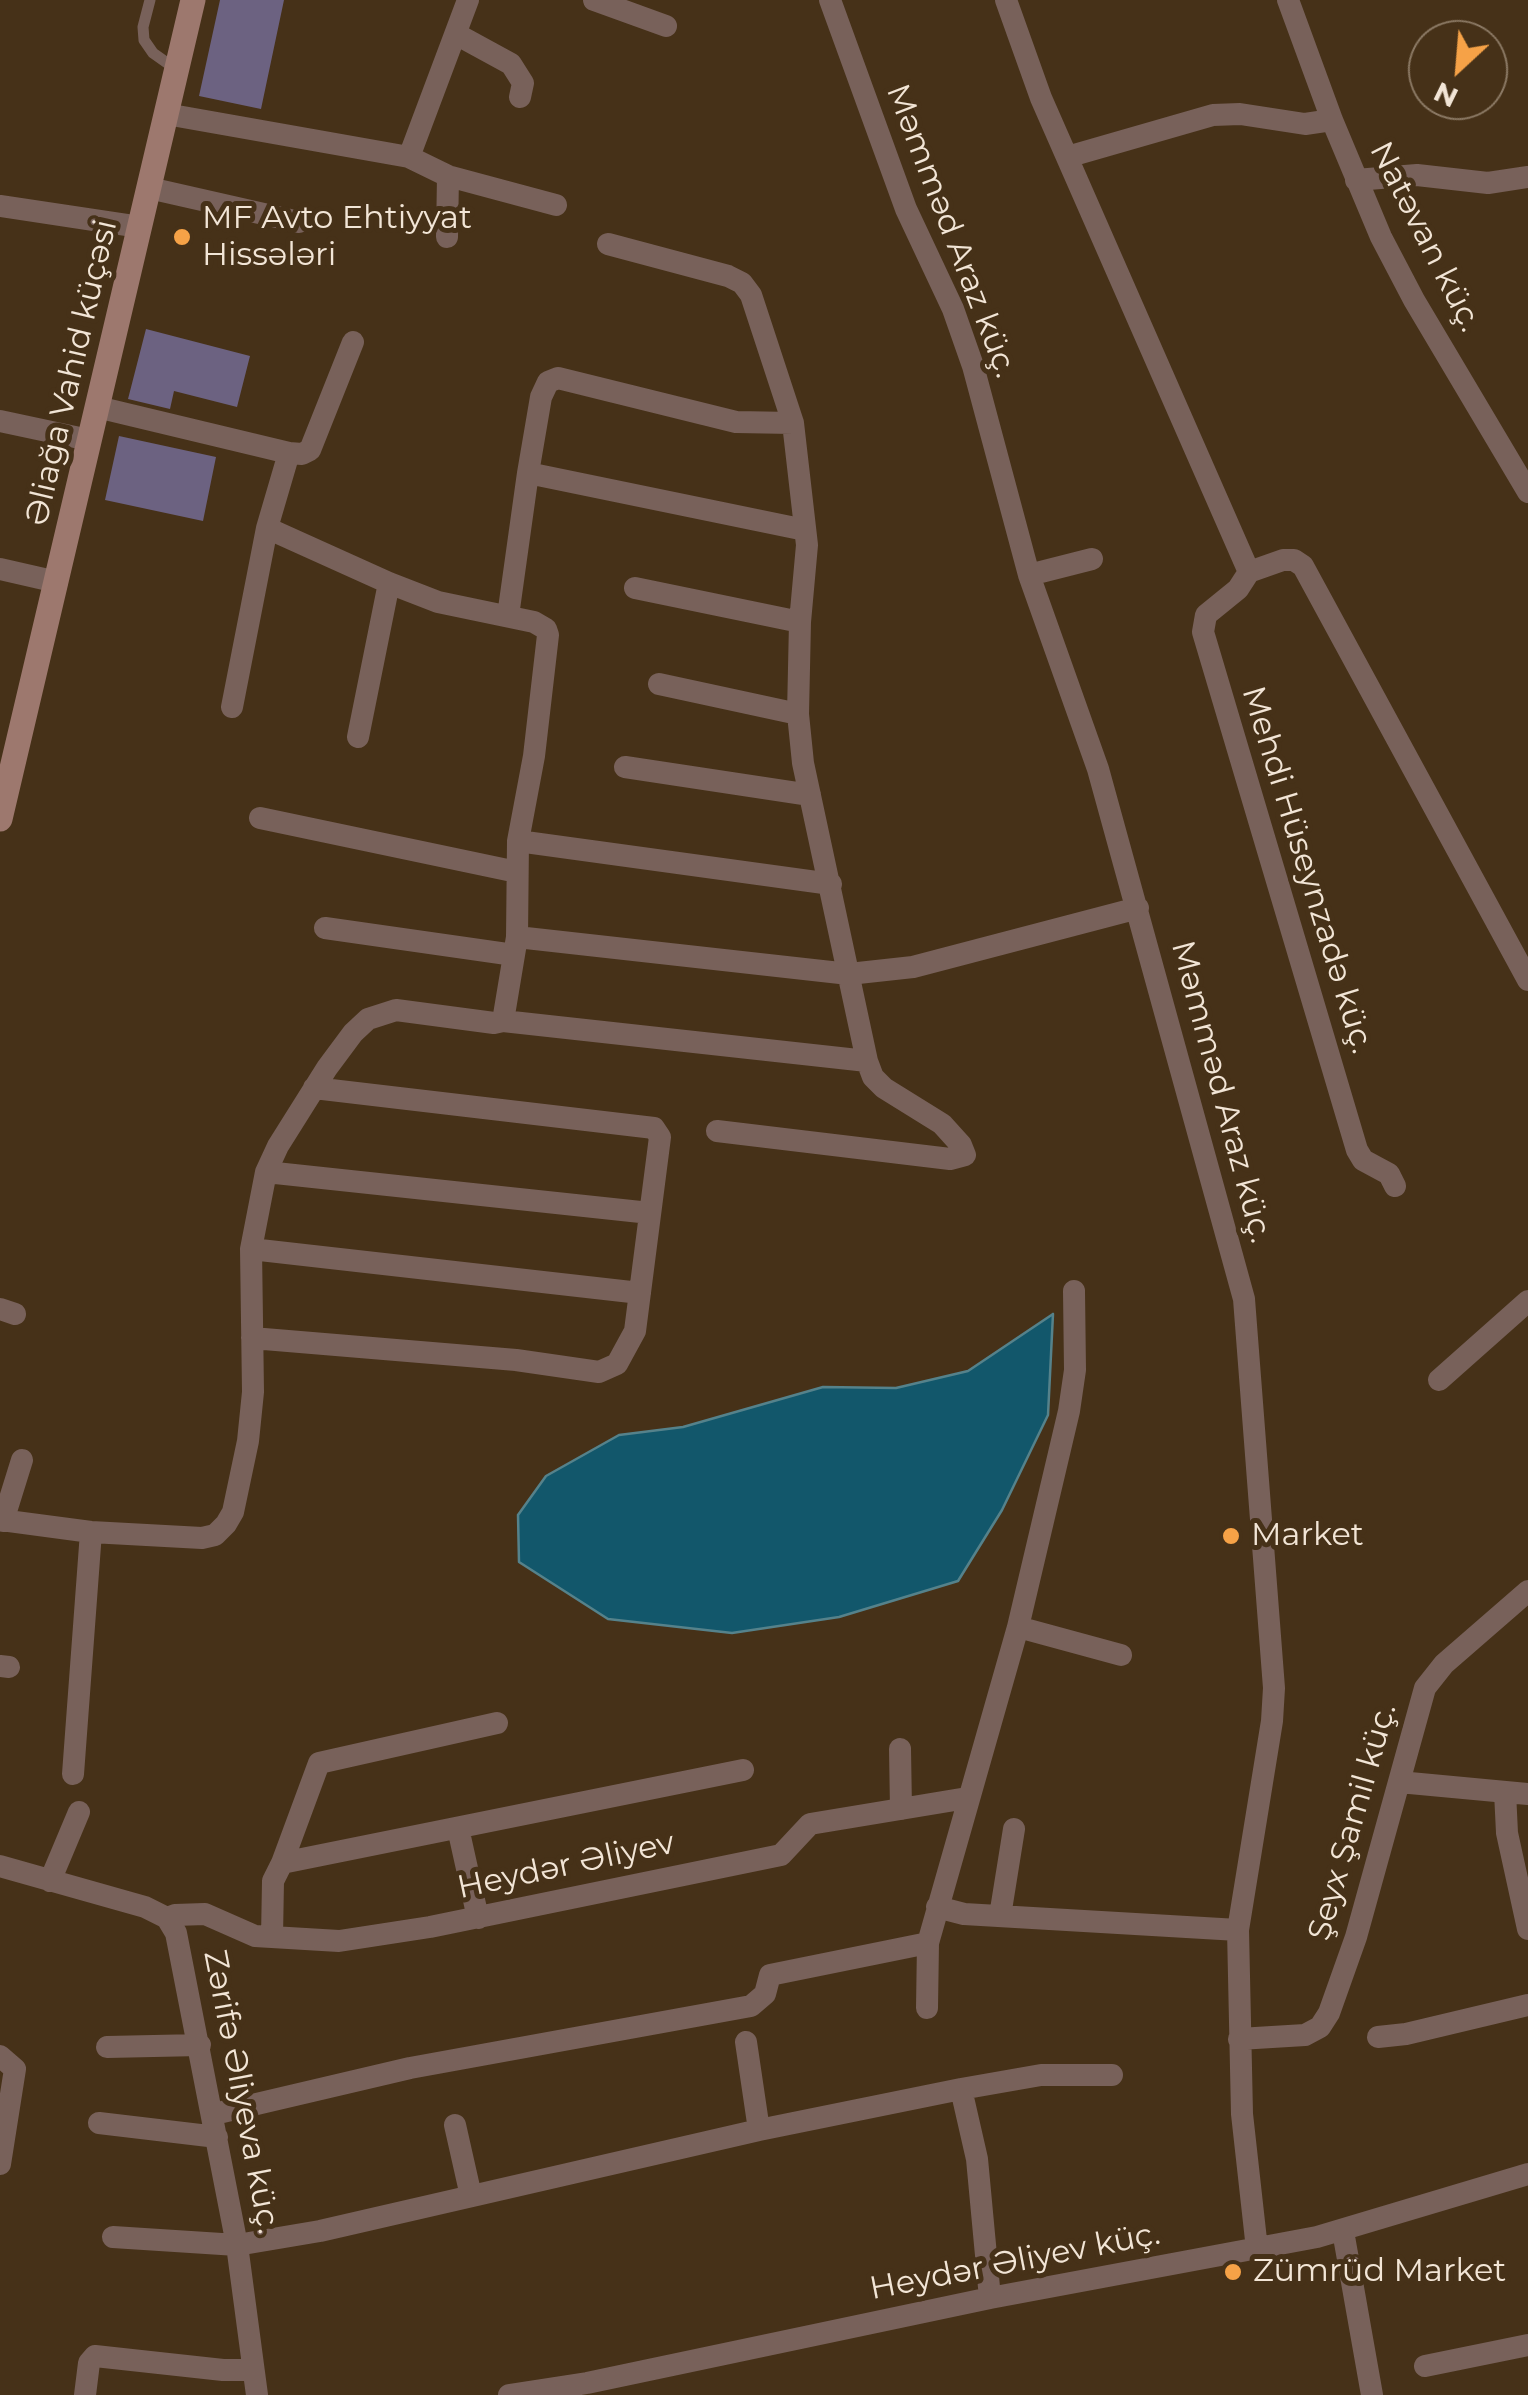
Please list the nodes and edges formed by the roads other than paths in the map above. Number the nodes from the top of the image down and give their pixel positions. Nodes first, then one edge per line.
1 (150, 0) edge
2 (193, 0) edge
3 (468, 0) edge
4 (594, 0) edge
5 (830, 0) edge
6 (1006, 0) edge
7 (1288, 0) edge
8 (666, 26) dead end
9 (456, 34) junction
10 (176, 70) junction
11 (520, 97) dead end
12 (166, 114) junction
13 (1332, 120) junction
14 (409, 157) junction
15 (1067, 157) junction
16 (448, 176) junction
17 (1528, 177) edge
18 (1356, 180) junction
19 (149, 188) junction
20 (556, 205) dead end
21 (0, 206) edge
22 (299, 222) dead end
23 (140, 227) junction
24 (447, 238) dead end
25 (608, 244) dead end
26 (353, 342) dead end
27 (97, 407) junction
28 (0, 421) edge
29 (793, 424) junction
30 (89, 440) junction
31 (288, 453) junction
32 (528, 473) junction
33 (1528, 492) edge
34 (267, 528) junction
35 (806, 530) junction
36 (1092, 559) dead end
37 (0, 569) edge
38 (1250, 572) junction
39 (1028, 575) junction
40 (57, 582) junction
41 (389, 583) junction
42 (635, 588) dead end
43 (508, 616) junction
44 (800, 622) junction
45 (658, 684) dead end
46 (232, 707) dead end
47 (798, 714) junction
48 (358, 737) dead end
49 (7, 760) edge
50 (625, 767) dead end
51 (810, 794) junction
52 (260, 818) dead end
53 (0, 819) edge
54 (518, 842) junction
55 (517, 872) junction
56 (831, 884) junction
57 (1138, 908) junction
58 (325, 928) dead end
59 (515, 946) junction
60 (849, 974) junction
61 (1528, 980) edge
62 (503, 1021) junction
63 (867, 1061) junction
64 (314, 1088) junction
65 (717, 1131) dead end
66 (266, 1172) junction
67 (1395, 1186) dead end
68 (650, 1213) junction
69 (251, 1249) junction
70 (1074, 1291) dead end
71 (640, 1292) junction
72 (1528, 1301) edge
73 (252, 1338) junction
74 (1439, 1380) dead end
75 (22, 1460) dead end
76 (2, 1521) edge
77 (92, 1532) junction
78 (1528, 1591) edge
79 (1018, 1627) junction
80 (1121, 1654) dead end
81 (498, 1723) dead end
82 (900, 1750) dead end
83 (743, 1770) dead end
84 (73, 1774) dead end
85 (1399, 1782) junction
86 (1516, 1793) edge
87 (967, 1798) junction
88 (900, 1809) junction
89 (79, 1812) dead end
90 (458, 1828) junction
91 (1014, 1829) dead end
92 (282, 1863) junction
93 (0, 1866) edge
94 (50, 1881) junction
95 (937, 1907) junction
96 (1000, 1916) junction
97 (167, 1918) junction
98 (478, 1918) junction
99 (1528, 1929) edge
100 (1238, 1930) junction
101 (272, 1937) junction
102 (928, 1943) junction
103 (1528, 2005) edge
104 (927, 2008) dead end
105 (1378, 2037) dead end
106 (1239, 2038) junction
107 (746, 2042) dead end
108 (200, 2045) junction
109 (107, 2047) dead end
110 (0, 2056) edge
111 (1112, 2075) dead end
112 (962, 2089) junction
113 (99, 2122) dead end
114 (455, 2125) dead end
115 (215, 2126) junction
116 (758, 2130) junction
117 (0, 2164) edge
118 (1528, 2174) edge
119 (472, 2196) junction
120 (1343, 2231) junction
121 (113, 2236) dead end
122 (237, 2245) junction
123 (1257, 2249) junction
124 (990, 2298) junction
125 (1528, 2345) edge
126 (1426, 2366) dead end
127 (253, 2370) junction
128 (85, 2395) edge
129 (256, 2395) edge
130 (509, 2395) edge
131 (1372, 2395) edge

1 - 10 lane
2 - 10 main road, Əliağa Vahid küçəsi
3 - 9 street
4 - 8 street
5 - 39 street, Məmməd Araz küç.
6 - 15 street
7 - 13 street, Natəvan küç.
9 - 11 street
9 - 14 street
10 - 12 main road, Əliağa Vahid küçəsi
12 - 14 street
12 - 19 main road, Əliağa Vahid küçəsi
13 - 15 street
13 - 18 street, Natəvan küç.
14 - 16 street
15 - 38 street
16 - 20 street
16 - 24 street
17 - 18 street
18 - 33 street, Natəvan küç.
19 - 22 street
19 - 23 main road, Əliağa Vahid küçəsi
21 - 23 street
23 - 27 main road, Əliağa Vahid küçəsi
25 - 29 street
26 - 31 street
27 - 30 main road, Əliağa Vahid küçəsi
27 - 31 street
28 - 30 street
29 - 32 street
29 - 35 street
30 - 40 main road, Əliağa Vahid küçəsi
31 - 34 street
32 - 35 street
32 - 43 street
34 - 41 street
34 - 46 street
35 - 44 street
36 - 39 street
37 - 40 street
38 - 61 street
38 - 67 street, Mehdi Hüseynzadə küç.
39 - 57 street, Məmməd Araz küç.
40 - 49 main road, Əliağa Vahid küçəsi
41 - 43 street
41 - 48 street
42 - 44 street
43 - 54 street
44 - 47 street
45 - 47 street
47 - 51 street
49 - 53 main road, Əliağa Vahid küçəsi
50 - 51 street
51 - 56 street
52 - 55 street
54 - 55 street
54 - 56 street
55 - 59 street
56 - 60 street
57 - 60 street
57 - 100 street, Məmməd Araz küç.
58 - 59 street
59 - 60 street
59 - 62 street
60 - 63 street
62 - 63 street
62 - 64 street
63 - 65 street
64 - 66 street
64 - 68 street
66 - 68 street
66 - 69 street
68 - 71 street
69 - 71 street
69 - 73 street
70 - 79 street
71 - 73 street
72 - 74 street
73 - 77 street
75 - 76 street
76 - 77 street
77 - 84 street
78 - 85 street, Şeyx Şamil küç.
79 - 80 street
79 - 87 street
81 - 92 street
82 - 88 street
83 - 90 street
85 - 86 street
85 - 106 street, Şeyx Şamil küç.
86 - 99 street
87 - 88 street, Heydər Əliyev
87 - 95 street
88 - 98 street, Heydər Əliyev
89 - 94 street
90 - 92 street
90 - 98 street
91 - 96 street
92 - 101 street
93 - 94 street, Zərifə Əliyeva küç.
94 - 97 street, Zərifə Əliyeva küç.
95 - 96 street
95 - 102 street
96 - 100 street
97 - 101 street, Heydər Əliyev
97 - 108 street, Zərifə Əliyeva küç.
98 - 101 street, Heydər Əliyev
100 - 106 street, Məmməd Araz küç.
102 - 104 street
102 - 115 street
103 - 105 street
106 - 123 street, Məmməd Araz küç.
107 - 116 street
108 - 109 street
108 - 115 street, Zərifə Əliyeva küç.
110 - 117 street
111 - 112 street
112 - 116 street
112 - 124 street
113 - 115 street
114 - 119 street
115 - 122 street, Zərifə Əliyeva küç.
116 - 119 street
118 - 120 street, Heydər Əliyev küç.
119 - 122 street
120 - 123 street, Heydər Əliyev küç.
120 - 131 street
121 - 122 street
122 - 127 street, Zərifə Əliyeva küç.
123 - 124 street, Heydər Əliyev küç.
124 - 130 street, Heydər Əliyev küç.
125 - 126 street
127 - 128 street
127 - 129 street, Zərifə Əliyeva küç.

